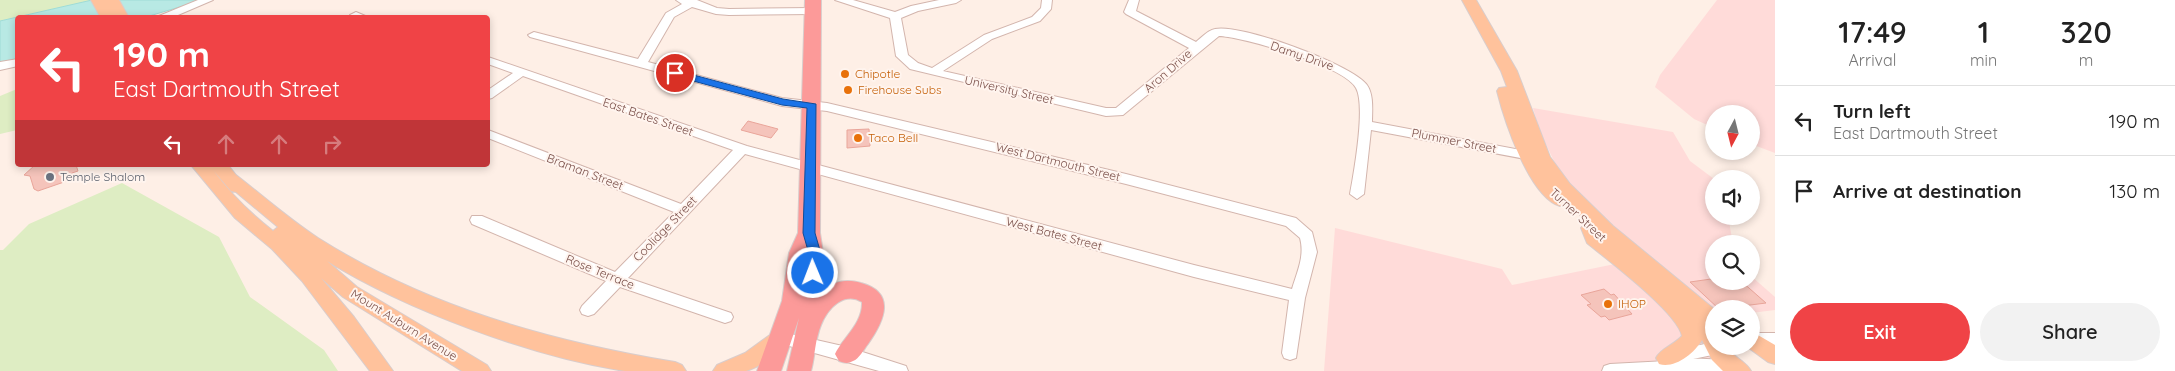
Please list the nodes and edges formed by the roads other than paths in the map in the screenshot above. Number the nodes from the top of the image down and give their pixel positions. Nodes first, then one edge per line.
1 (208, 0) edge
2 (840, 0) edge
3 (956, 0) edge
4 (1048, 0) edge
5 (1134, 0) edge
6 (1468, 0) edge
7 (688, 1) edge
8 (107, 6) edge
9 (813, 6) edge
10 (118, 15) edge
11 (167, 15) edge
12 (895, 16) junction
13 (1220, 32) joint
14 (534, 35) dead end
15 (1196, 47) junction
16 (490, 61) edge
17 (15, 63) edge
18 (641, 64) junction
19 (0, 66) edge
20 (522, 72) junction
21 (934, 72) junction
22 (490, 94) edge
23 (812, 106) junction
24 (1116, 112) joint
25 (1365, 125) junction
26 (490, 135) edge
27 (742, 149) junction
28 (1535, 157) junction
29 (202, 167) edge
30 (811, 168) junction
31 (224, 172) edge
32 (1357, 194) dead end
33 (683, 210) junction
34 (478, 220) dead end
35 (1590, 228) junction
36 (809, 233) junction
37 (278, 245) junction
38 (330, 275) junction
39 (617, 279) junction
40 (1297, 296) junction
41 (588, 310) dead end
42 (1705, 313) edge
43 (725, 317) dead end
44 (1705, 332) edge
45 (808, 333) junction
46 (780, 338) junction
47 (1760, 339) edge
48 (1775, 339) edge
49 (1760, 345) edge
50 (1705, 348) edge
51 (1290, 353) dead end
52 (847, 354) junction
53 (1722, 355) edge
54 (1775, 356) edge
55 (1666, 358) junction
56 (1648, 368) junction
57 (382, 371) edge
58 (480, 371) edge
59 (675, 371) edge
60 (724, 371) edge
61 (769, 371) edge
62 (799, 371) edge
63 (900, 371) edge
64 (1610, 371) edge
65 (1739, 371) edge

1 - 11 street
2 - 12 street
3 - 12 street
4 - 21 street
5 - 15 street
6 - 28 main road, Turner Street
7 - 9 street
7 - 18 street
8 - 10 main road
9 - 23 highway
12 - 21 street, University Street
13 - 15 street, Aron Drive
13 - 25 street, Damy Drive
14 - 18 street, West Dartmouth Street
15 - 24 street, Aron Drive
16 - 20 street, East Bates Street
17 - 19 street
18 - 23 street, West Dartmouth Street
20 - 22 street
20 - 27 street, East Bates Street
21 - 24 street, University Street
23 - 30 highway
23 - 40 street, West Dartmouth Street
25 - 28 street, Plummer Street
25 - 32 street, Damy Drive
26 - 33 street, Braman Street
27 - 30 street, East Bates Street
27 - 33 street, Coolidge Street
28 - 35 main road, Turner Street
28 - 42 main road, Turner Street
29 - 37 main road, Mount Auburn Avenue
30 - 36 highway
30 - 40 street, West Bates Street
31 - 38 main road, Mount Auburn Avenue
31 - 59 main road
33 - 39 street, Coolidge Street
34 - 39 street, Rose Terrace
35 - 44 main road, Turner Street
35 - 55 main road
36 - 45 highway
36 - 46 highway
37 - 38 main road, Mount Auburn Avenue
37 - 57 main road
38 - 58 main road, Mount Auburn Avenue
39 - 41 street, Coolidge Street
39 - 43 street, Rose Terrace
40 - 51 street
45 - 46 street
45 - 52 street
45 - 52 highway
45 - 62 highway
46 - 60 main road
46 - 61 highway
47 - 48 street
49 - 54 main road
50 - 55 street
52 - 63 street
53 - 65 main road, Turner Street
55 - 56 street
56 - 64 street
56 - 65 street

